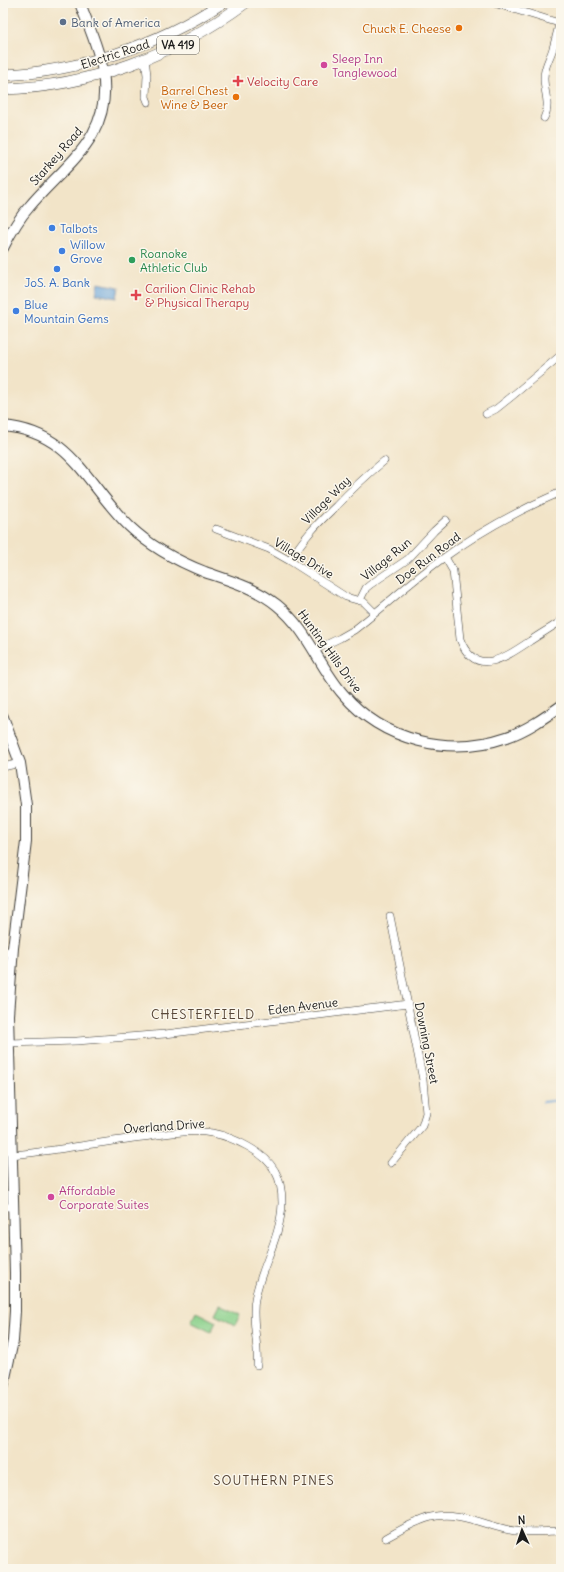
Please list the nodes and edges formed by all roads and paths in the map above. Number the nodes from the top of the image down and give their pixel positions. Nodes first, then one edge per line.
1 (80, 3) edge
2 (222, 3) edge
3 (245, 3) edge
4 (494, 3) edge
5 (560, 20) edge
6 (100, 58) junction
7 (145, 59) junction
8 (103, 73) junction
9 (3, 75) edge
10 (3, 89) edge
11 (148, 102) dead end
12 (544, 118) dead end
13 (3, 248) edge
14 (561, 355) edge
15 (486, 414) dead end
16 (3, 426) edge
17 (384, 462) dead end
18 (561, 492) edge
19 (446, 520) dead end
20 (216, 529) dead end
21 (445, 557) junction
22 (290, 561) junction
23 (360, 600) junction
24 (375, 613) junction
25 (561, 621) edge
26 (315, 650) junction
27 (561, 706) edge
28 (3, 717) edge
29 (20, 763) junction
30 (3, 767) edge
31 (390, 916) dead end
32 (13, 948) junction
33 (3, 955) edge
34 (408, 1004) junction
35 (8, 1043) junction
36 (11, 1155) junction
37 (391, 1163) dead end
38 (8, 1207) edge
39 (257, 1365) dead end
40 (3, 1387) edge
41 (561, 1531) edge
42 (386, 1538) dead end

1 - 6 main road, Starkey Road
2 - 6 main road, Electric Road / VA 419
3 - 7 main road, Electric Road / VA 419
4 - 5 street
5 - 12 street
6 - 8 main road, Starkey Road
6 - 9 main road, Electric Road / VA 419
7 - 8 main road, Electric Road / VA 419
7 - 11 street
8 - 10 main road, Electric Road / VA 419
8 - 13 main road, Starkey Road
14 - 15 street
16 - 26 main road, Hunting Hills Drive
17 - 22 street, Village Way
18 - 21 street, Doe Run Road
19 - 23 street, Village Run
20 - 22 street, Village Drive
21 - 24 street, Doe Run Road
21 - 25 street
22 - 23 street, Village Drive
23 - 24 street, Village Drive
24 - 26 street, Doe Run Road
26 - 27 main road, Hunting Hills Drive
28 - 29 main road
29 - 30 street
29 - 32 main road
31 - 34 street, Downing Street
32 - 33 street
32 - 35 main road
34 - 35 street, Eden Avenue
34 - 37 street, Downing Street
35 - 36 main road
36 - 38 main road
36 - 39 street, Overland Drive
38 - 40 main road
41 - 42 street

